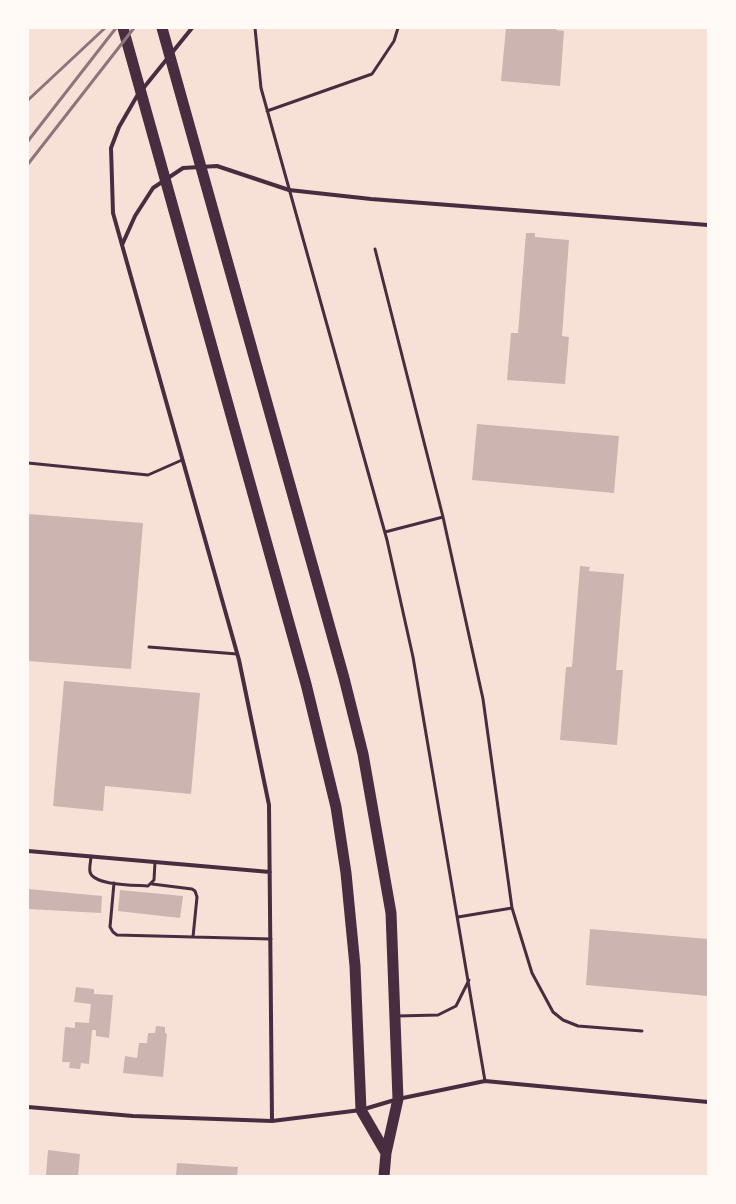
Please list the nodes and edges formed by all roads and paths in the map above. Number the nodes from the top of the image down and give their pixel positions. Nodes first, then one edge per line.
1 (123, 28) edge
2 (162, 28) edge
3 (192, 28) edge
4 (255, 28) edge
5 (398, 28) edge
6 (267, 110) junction
7 (289, 190) junction
8 (708, 225) edge
9 (122, 245) junction
10 (375, 249) dead end
11 (182, 460) junction
12 (28, 463) edge
13 (443, 517) junction
14 (385, 532) junction
15 (149, 647) dead end
16 (237, 654) junction
17 (28, 851) edge
18 (91, 856) junction
19 (155, 862) junction
20 (270, 872) junction
21 (114, 883) junction
22 (152, 884) junction
23 (512, 908) junction
24 (458, 917) junction
25 (193, 937) junction
26 (271, 939) junction
27 (469, 980) junction
28 (395, 1016) junction
29 (642, 1031) dead end
30 (485, 1081) junction
31 (398, 1099) junction
32 (708, 1102) edge
33 (28, 1107) edge
34 (361, 1110) junction
35 (272, 1121) junction
36 (386, 1153) junction
37 (384, 1176) edge

1 - 34 highway
2 - 28 highway
3 - 9 street
4 - 6 lane
5 - 6 lane
6 - 7 lane
7 - 8 street
7 - 9 street
7 - 14 lane
9 - 11 street
10 - 13 lane
11 - 12 lane
11 - 16 street
13 - 14 lane
13 - 23 lane
14 - 24 lane
15 - 16 lane
16 - 20 street
17 - 18 street
18 - 19 street
18 - 21 lane
19 - 20 street
19 - 22 lane
20 - 26 street
21 - 22 lane
21 - 25 lane
22 - 25 lane
23 - 24 lane
23 - 29 lane
24 - 27 lane
25 - 26 lane
26 - 35 street
27 - 28 lane
27 - 30 lane
28 - 31 highway
30 - 31 street
30 - 32 street
31 - 34 street
31 - 36 highway
33 - 35 street
34 - 35 street
34 - 36 highway
36 - 37 highway

